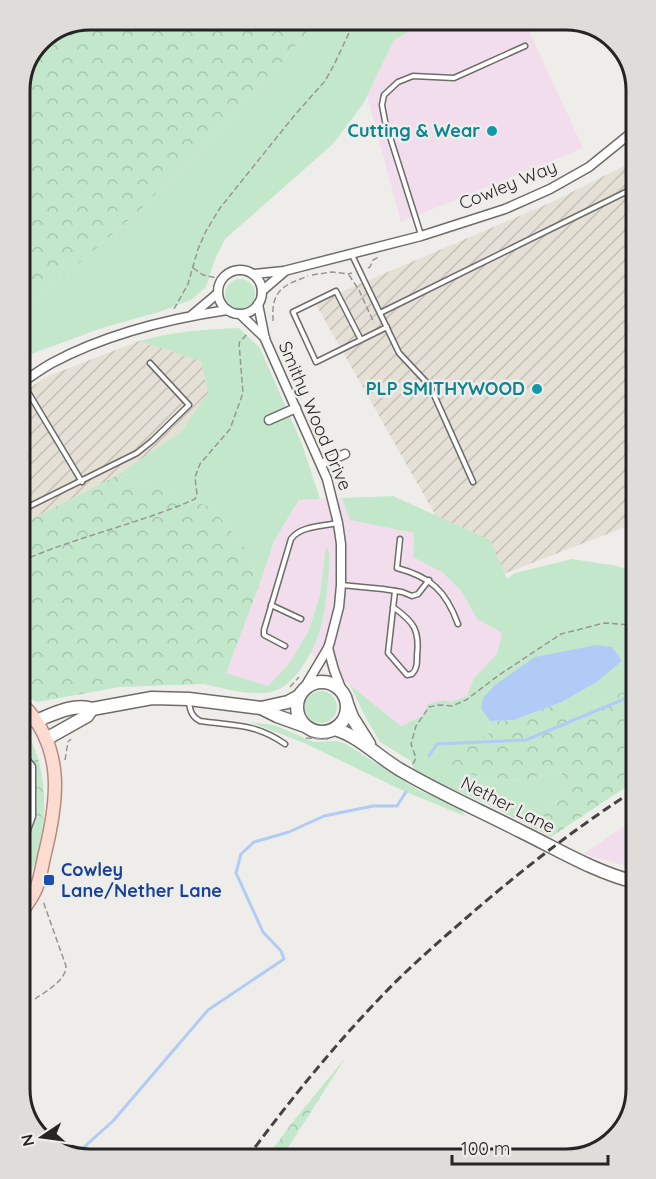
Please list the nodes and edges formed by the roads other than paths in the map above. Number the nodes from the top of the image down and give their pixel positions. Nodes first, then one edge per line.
1 (525, 46) dead end
2 (626, 137) edge
3 (626, 192) edge
4 (421, 236) junction
5 (351, 254) junction
6 (284, 271) junction
7 (254, 274) junction
8 (262, 291) junction
9 (218, 294) junction
10 (258, 304) junction
11 (227, 310) junction
12 (380, 313) junction
13 (240, 314) junction
14 (192, 316) junction
15 (387, 327) junction
16 (265, 339) junction
17 (362, 340) junction
18 (150, 363) dead end
19 (30, 378) edge
20 (30, 396) edge
21 (296, 408) junction
22 (269, 420) dead end
23 (345, 454) dead end
24 (321, 464) junction
25 (82, 482) junction
26 (473, 482) dead end
27 (30, 506) edge
28 (338, 523) junction
29 (400, 539) dead end
30 (429, 580) junction
31 (341, 585) junction
32 (395, 591) junction
33 (271, 605) junction
34 (393, 607) junction
35 (301, 619) dead end
36 (458, 624) dead end
37 (285, 646) dead end
38 (328, 648) junction
39 (301, 693) junction
40 (189, 699) junction
41 (345, 700) junction
42 (261, 708) junction
43 (92, 709) junction
44 (30, 714) edge
45 (36, 721) junction
46 (305, 726) junction
47 (335, 729) junction
48 (46, 739) junction
49 (285, 744) dead end
50 (371, 749) junction
51 (30, 765) edge
52 (30, 819) edge
53 (626, 879) edge
54 (30, 900) edge

1 - 4 lane
2 - 4 street, Cowley Way
3 - 12 lane
4 - 5 street, Cowley Way
5 - 6 street, Cowley Way
5 - 12 lane
6 - 7 street, Cowley Way
6 - 8 street, Cowley Way
7 - 8 street
7 - 9 street
8 - 10 street
9 - 11 street
9 - 14 street
10 - 13 street
10 - 16 street, Smithy Wood Drive
11 - 13 street
11 - 14 street
12 - 15 lane
13 - 16 street, Smithy Wood Drive
14 - 19 street
15 - 17 lane
15 - 26 lane
16 - 21 street, Smithy Wood Drive
17 - 17 lane
18 - 25 lane
20 - 25 lane
21 - 22 street
21 - 24 street, Smithy Wood Drive
23 - 24 street
24 - 28 street, Smithy Wood Drive
25 - 27 lane
28 - 31 street, Smithy Wood Drive
28 - 33 lane
29 - 30 lane
30 - 32 lane
30 - 36 lane
31 - 32 lane
31 - 38 street, Smithy Wood Drive
32 - 34 lane
33 - 35 lane
33 - 37 lane
34 - 34 lane
38 - 39 street, Smithy Wood Drive
38 - 41 street
39 - 41 main road
39 - 42 main road
39 - 46 main road
40 - 42 main road
40 - 43 main road
40 - 49 lane
41 - 47 main road
41 - 50 main road, Nether Lane
42 - 46 main road
43 - 45 main road
43 - 48 main road
44 - 45 main road
45 - 48 main road
46 - 47 main road
47 - 50 main road, Nether Lane
48 - 54 main road
50 - 53 main road, Nether Lane
51 - 52 street

